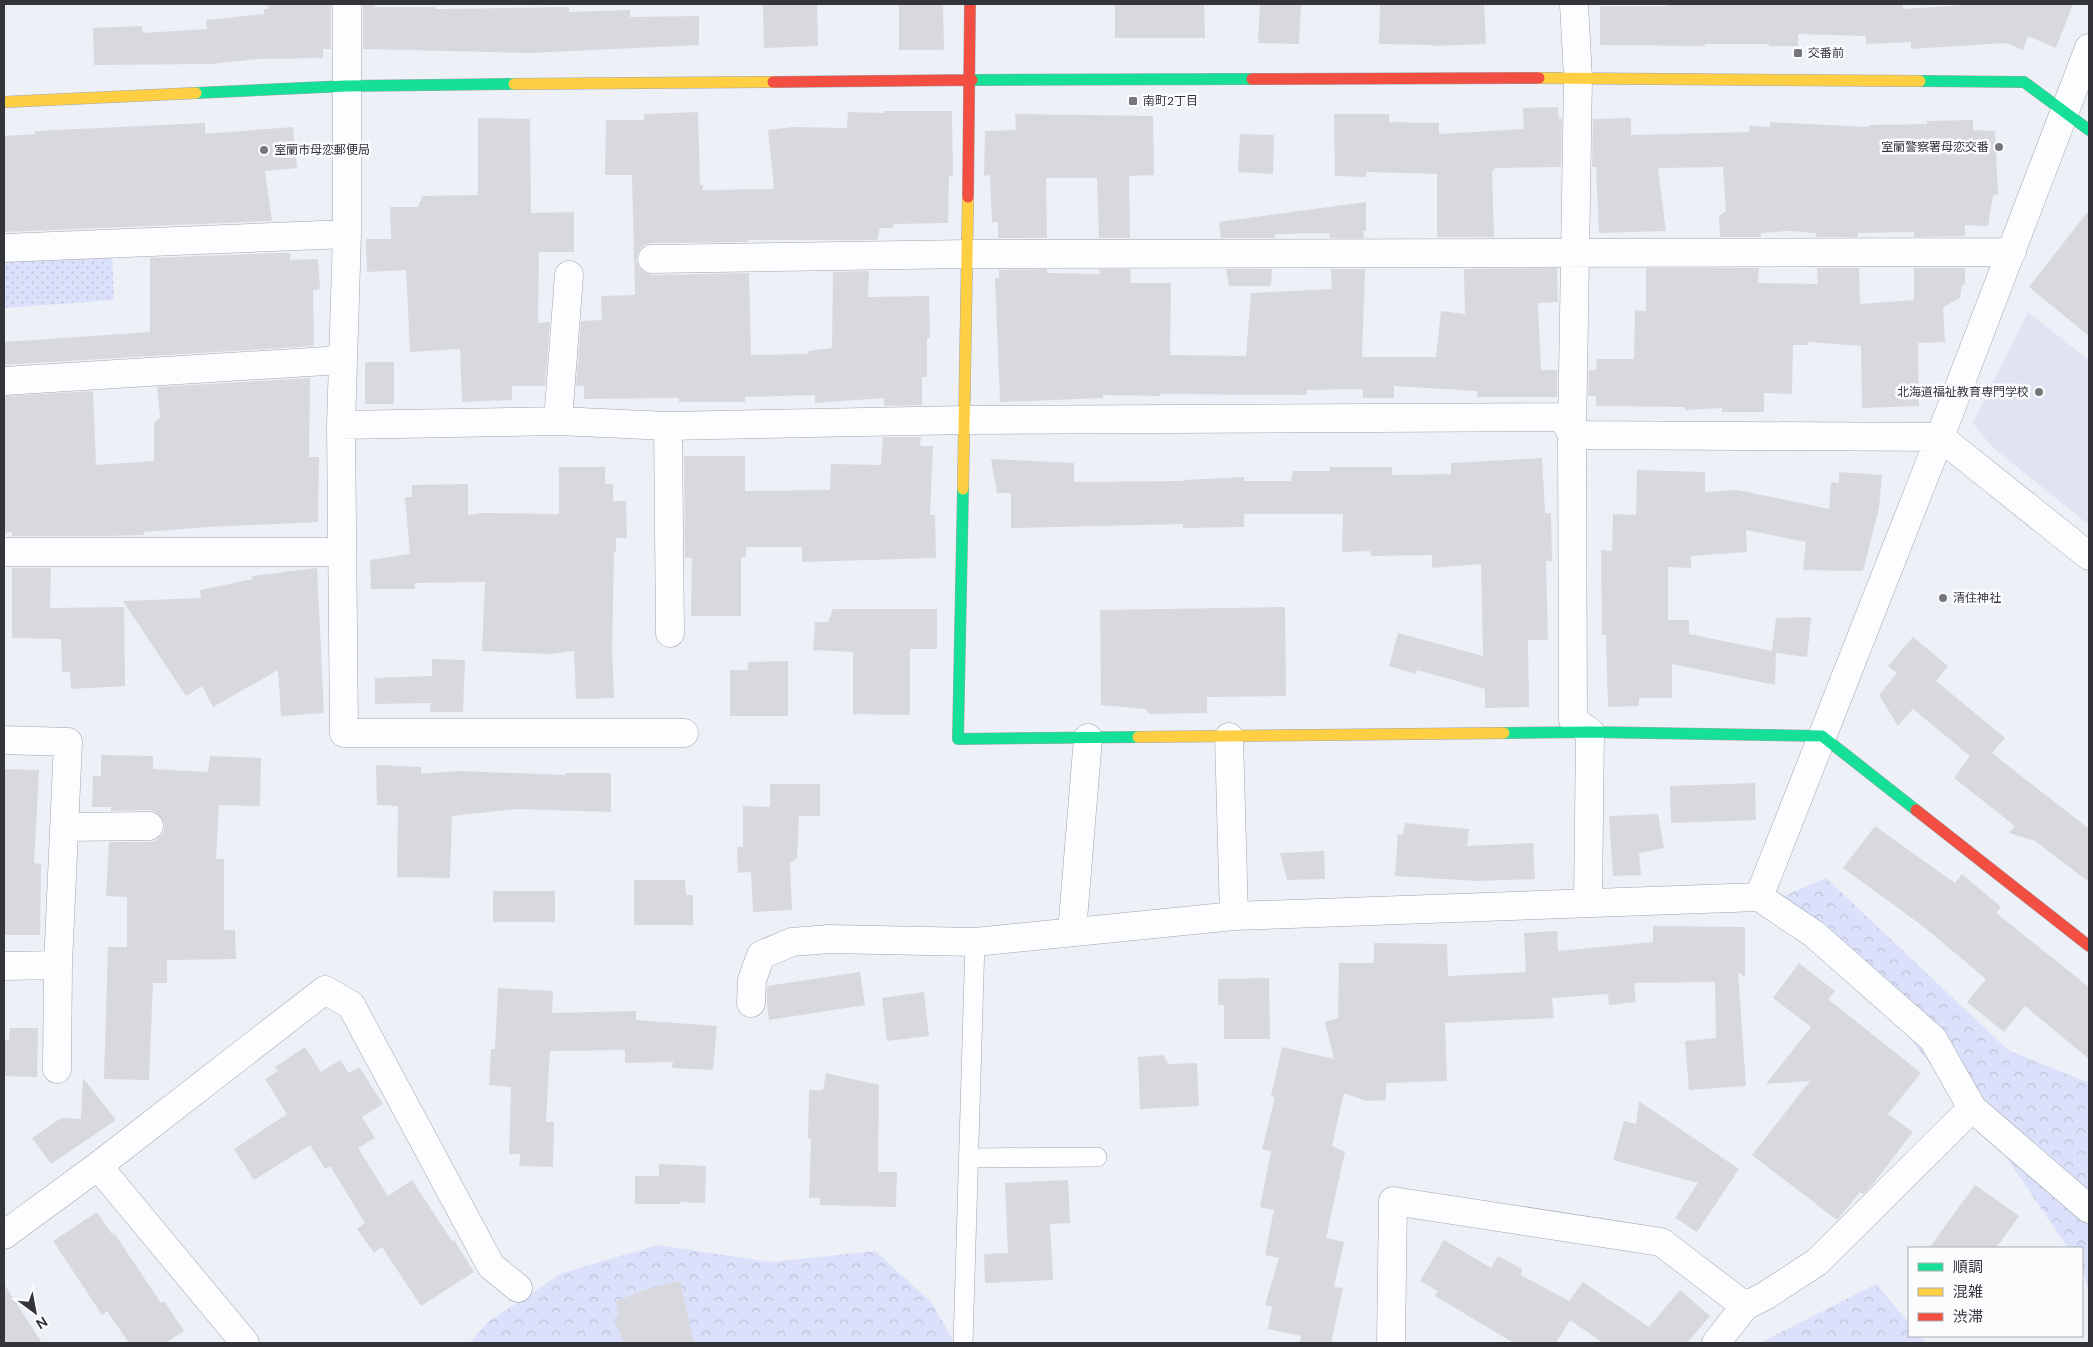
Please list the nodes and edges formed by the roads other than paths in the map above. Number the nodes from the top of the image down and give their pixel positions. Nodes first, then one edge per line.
1 (347, 4) edge
2 (970, 4) edge
3 (1574, 4) edge
4 (2089, 48) edge
5 (1578, 78) junction
6 (970, 80) junction
7 (346, 86) junction
8 (4, 102) edge
9 (2066, 112) junction
10 (2089, 130) edge
11 (347, 234) junction
12 (4, 248) edge
13 (1574, 252) junction
14 (2012, 252) junction
15 (968, 254) junction
16 (652, 258) dead end
17 (569, 275) dead end
18 (342, 360) junction
19 (4, 381) edge
20 (965, 420) junction
21 (558, 421) junction
22 (340, 425) junction
23 (668, 426) junction
24 (1572, 435) junction
25 (1940, 437) junction
26 (4, 552) edge
27 (342, 552) junction
28 (2089, 556) edge
29 (670, 633) dead end
30 (1590, 732) junction
31 (684, 733) dead end
32 (1822, 736) junction
33 (1229, 737) junction
34 (1088, 738) junction
35 (4, 740) edge
36 (149, 826) dead end
37 (66, 827) junction
38 (1759, 897) junction
39 (1588, 902) junction
40 (1234, 916) junction
41 (1072, 932) junction
42 (975, 942) junction
43 (2089, 946) edge
44 (58, 965) junction
45 (4, 966) edge
46 (751, 1003) dead end
47 (57, 1069) dead end
48 (1972, 1108) junction
49 (1097, 1157) dead end
50 (969, 1158) junction
51 (98, 1166) junction
52 (2089, 1209) edge
53 (4, 1235) edge
54 (518, 1288) dead end
55 (1745, 1306) junction
56 (246, 1343) edge
57 (963, 1343) edge
58 (1390, 1343) edge
59 (1716, 1343) edge

1 - 7 street
2 - 6 street
3 - 5 street
4 - 9 street
5 - 6 street
5 - 9 street
5 - 13 street
6 - 7 street
6 - 15 street
7 - 8 street
7 - 11 street
9 - 10 street
9 - 14 street
11 - 12 street
11 - 18 street
13 - 14 street
13 - 15 street
13 - 24 street
14 - 25 street
15 - 16 street
15 - 20 street
17 - 21 street
18 - 19 street
18 - 22 street
20 - 23 street
20 - 24 street
20 - 34 street
21 - 22 street
21 - 23 street
22 - 27 street
23 - 29 street
24 - 25 street
24 - 30 street
25 - 28 street
25 - 32 street
26 - 27 street
27 - 31 street
30 - 32 street
30 - 33 street
30 - 39 street
32 - 38 street
32 - 43 street
33 - 34 street
33 - 40 street
34 - 41 street
35 - 37 street
36 - 37 street
37 - 44 street
38 - 39 street
38 - 48 street
39 - 40 street
40 - 41 street
41 - 42 street
42 - 46 street
42 - 50 lane
44 - 45 street
44 - 47 street
48 - 52 street
48 - 55 street
49 - 50 lane
50 - 57 lane
51 - 53 street
51 - 54 street
51 - 56 street
55 - 58 street
55 - 59 street

